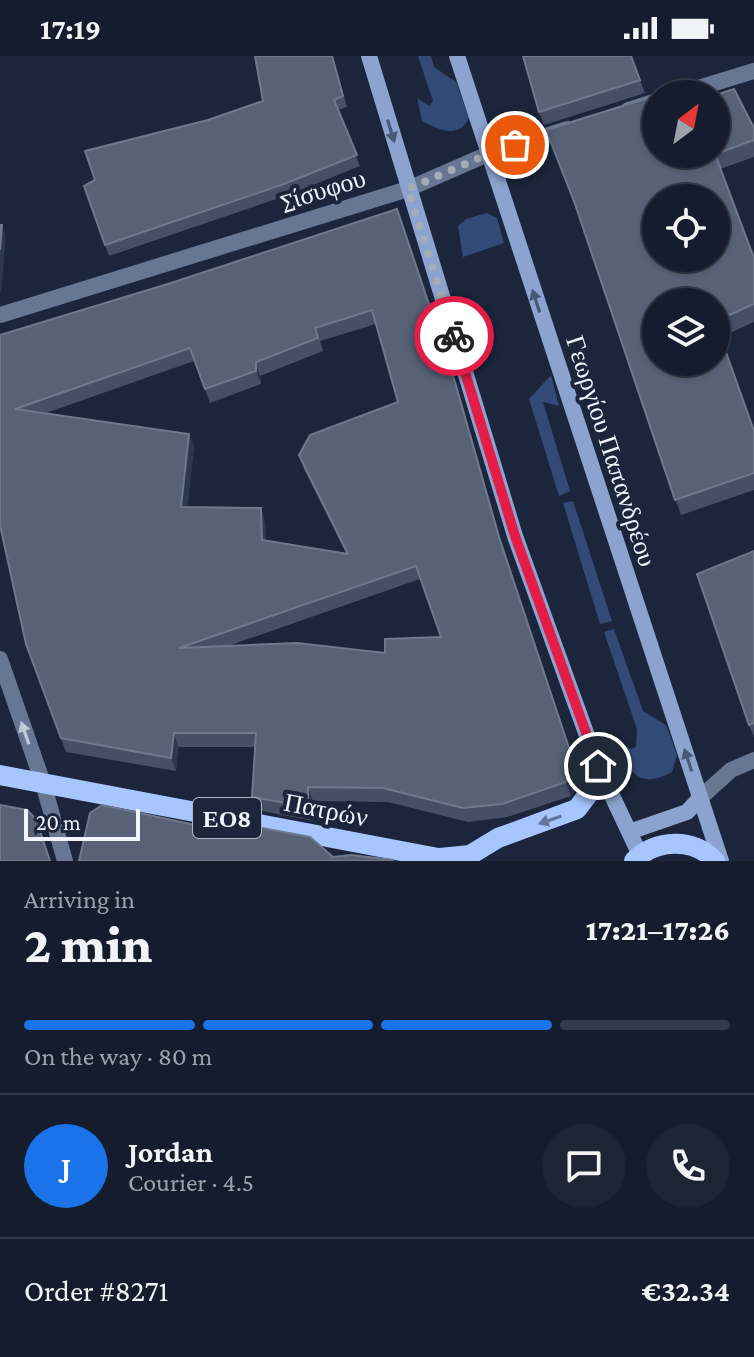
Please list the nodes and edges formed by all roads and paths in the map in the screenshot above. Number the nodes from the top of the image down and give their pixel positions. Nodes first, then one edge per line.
1 (369, 56) edge
2 (457, 56) edge
3 (754, 71) edge
4 (725, 80) edge
5 (642, 105) edge
6 (614, 114) edge
7 (585, 123) edge
8 (488, 154) junction
9 (408, 189) junction
10 (0, 315) edge
11 (0, 659) edge
12 (754, 760) edge
13 (598, 766) junction
14 (0, 775) edge
15 (43, 783) junction
16 (700, 798) junction
17 (629, 832) junction
18 (637, 858) edge
19 (446, 860) edge
20 (65, 861) edge
21 (718, 861) edge

1 -> 9 street
2 - 8 street, Γεωργίου Παπανδρέου
3 - 4 street
5 - 6 street
7 - 8 street, Σίσυφου
8 - 9 street, Σίσυφου
16 -> 8 street, Γεωργίου Παπανδρέου
9 - 10 street, Σίσυφου
9 - 13 street
15 -> 11 street
12 - 16 street
13 - 17 street
13 -> 19 main road
14 - 15 main road, Πατρών / ΕΟ8
15 - 19 main road, Πατρών / ΕΟ8
15 - 20 street
16 - 17 street
16 - 21 street, Γεωργίου Παπανδρέου
17 - 18 street
18 - 21 main road

